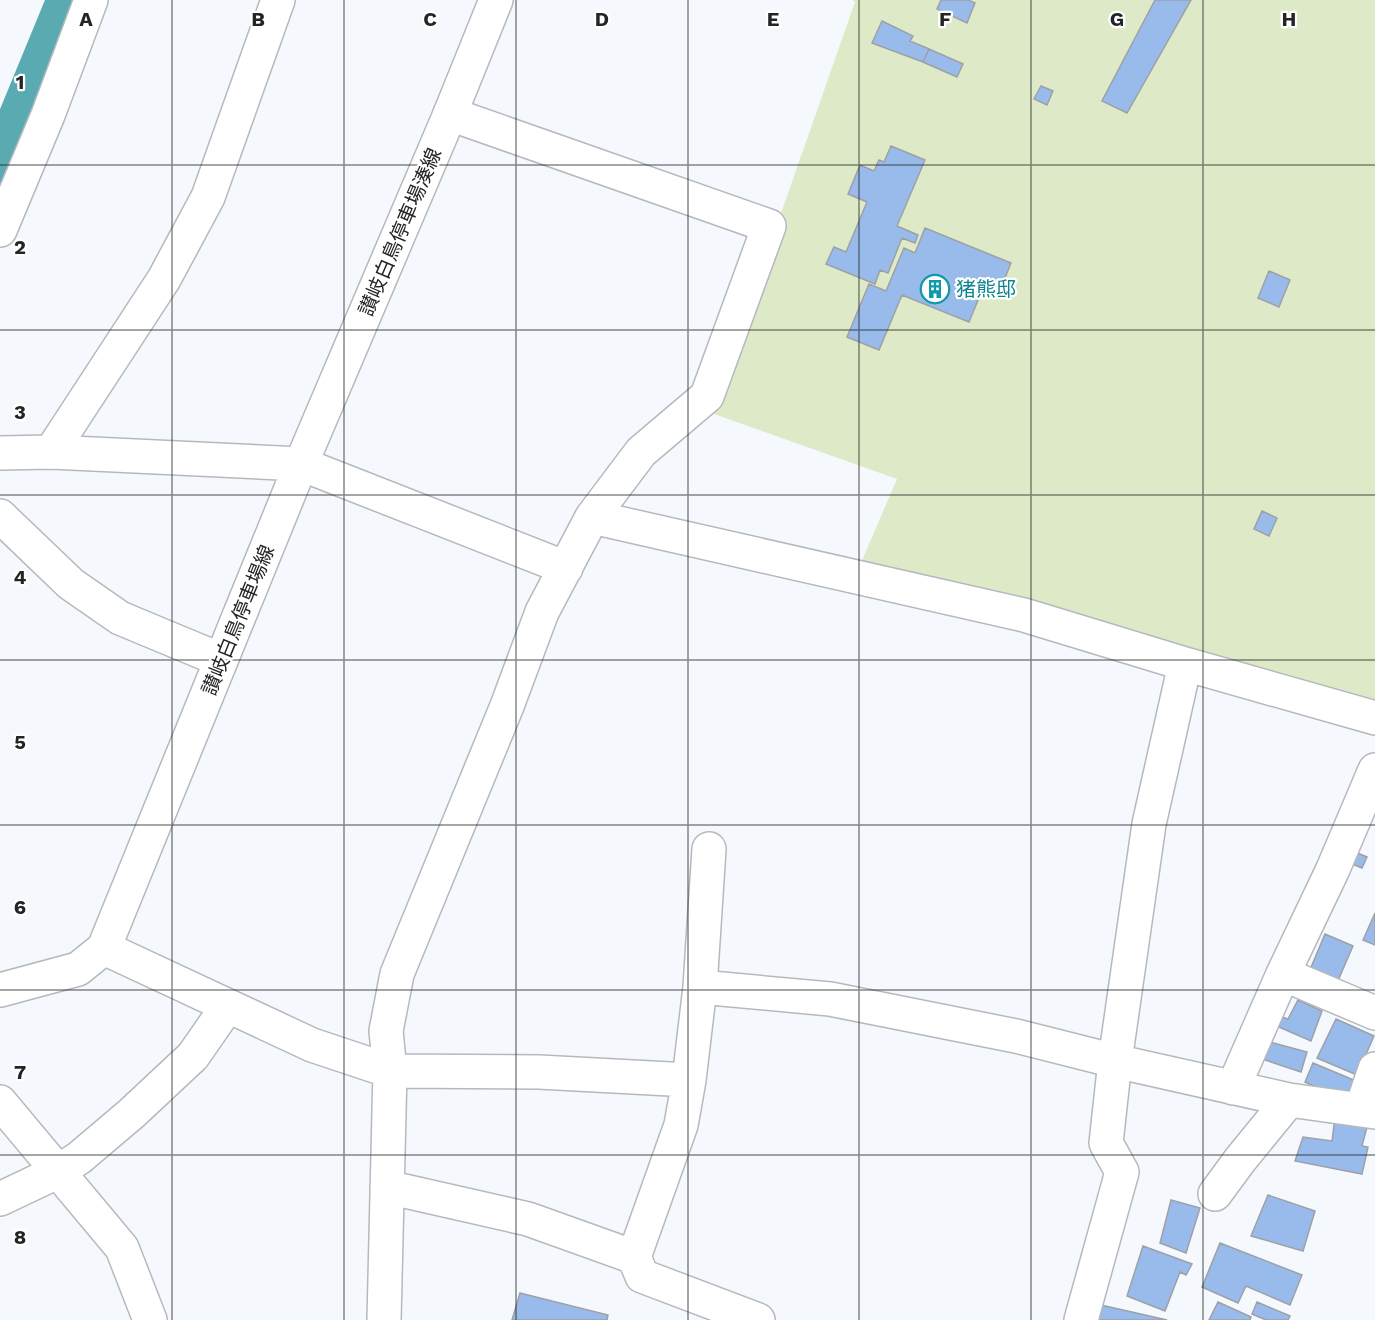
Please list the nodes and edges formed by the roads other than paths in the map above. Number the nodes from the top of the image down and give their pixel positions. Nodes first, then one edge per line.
1 (91, 0) edge
2 (278, 0) edge
3 (496, 0) edge
4 (450, 114) junction
5 (0, 230) edge
6 (51, 452) junction
7 (0, 453) edge
8 (301, 464) junction
9 (0, 516) edge
10 (592, 518) junction
11 (566, 568) junction
12 (221, 660) junction
13 (1185, 663) junction
14 (1375, 718) edge
15 (1375, 770) edge
16 (709, 849) dead end
17 (104, 948) junction
18 (1283, 974) junction
19 (700, 987) junction
20 (0, 990) edge
21 (227, 1007) junction
22 (1375, 1013) edge
23 (1116, 1061) junction
24 (1375, 1069) edge
25 (390, 1071) junction
26 (689, 1080) junction
27 (1233, 1088) junction
28 (1289, 1100) junction
29 (0, 1102) edge
30 (1368, 1111) edge
31 (59, 1171) junction
32 (387, 1187) junction
33 (1215, 1194) dead end
34 (0, 1199) edge
35 (634, 1257) junction
36 (691, 1307) edge
37 (150, 1320) edge
38 (384, 1320) edge
39 (758, 1320) edge
40 (1081, 1320) edge

1 - 5 street
2 - 6 street
3 - 4 street, 讃岐白鳥停車場湊線
4 - 8 street, 讃岐白鳥停車場湊線
4 - 10 street
6 - 7 street
6 - 8 street
8 - 11 street
8 - 12 street, 讃岐白鳥停車場線
9 - 12 street
10 - 11 street
10 - 13 street
11 - 25 street
12 - 17 street, 讃岐白鳥停車場線
13 - 14 street
13 - 23 street
15 - 18 street
16 - 19 street
17 - 20 street, 讃岐白鳥停車場線
17 - 21 street
18 - 22 street
18 - 27 street
19 - 23 street
19 - 26 street
21 - 25 street
21 - 31 street
23 - 27 street
23 - 40 street
24 - 30 street
25 - 26 street
25 - 32 street
26 - 35 street
27 - 28 street
28 - 30 street
28 - 33 street
29 - 31 street
31 - 34 street
31 - 37 street
32 - 35 street
32 - 38 street
35 - 36 street
36 - 39 street

